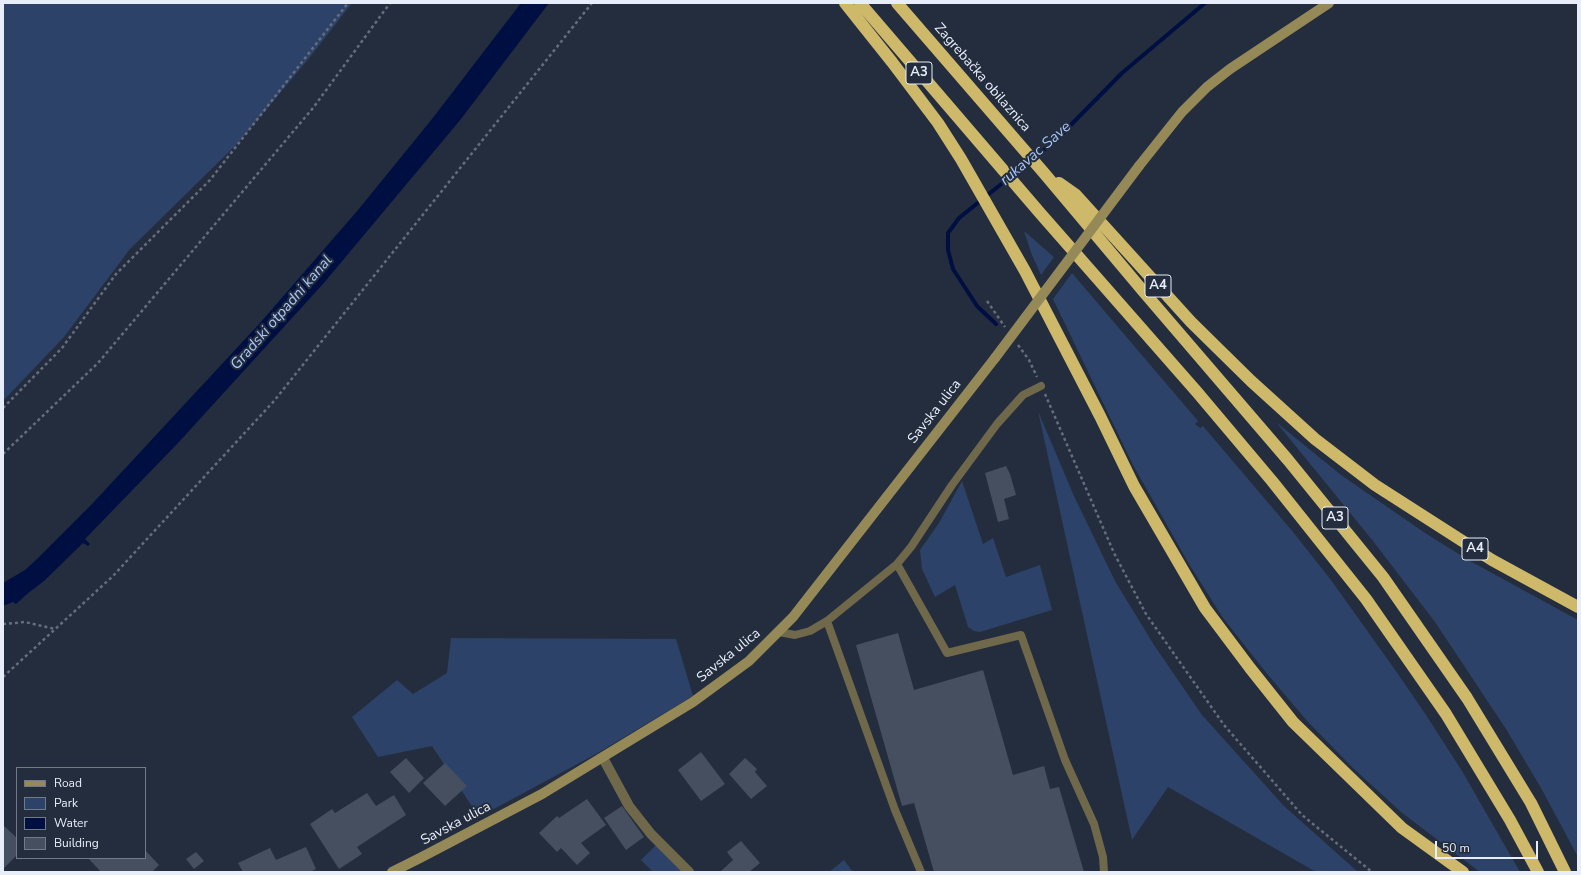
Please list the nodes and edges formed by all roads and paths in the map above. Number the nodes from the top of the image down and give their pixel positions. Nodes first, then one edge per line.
1 (348, 3) edge
2 (390, 3) edge
3 (592, 3) edge
4 (845, 3) edge
5 (860, 3) edge
6 (897, 3) edge
7 (1329, 3) edge
8 (1065, 191) junction
9 (987, 301) dead end
10 (1008, 330) dead end
11 (1016, 342) dead end
12 (1041, 386) junction
13 (3, 408) edge
14 (3, 454) edge
15 (897, 564) junction
16 (1578, 607) edge
17 (827, 621) junction
18 (3, 624) edge
19 (55, 629) junction
20 (779, 632) junction
21 (3, 677) edge
22 (603, 758) junction
23 (392, 872) edge
24 (689, 872) edge
25 (921, 872) edge
26 (1104, 872) edge
27 (1372, 872) edge
28 (1463, 872) edge
29 (1538, 872) edge
30 (1564, 872) edge

1 - 13 path
2 - 14 path
3 - 19 path
4 - 28 highway
5 - 29 highway, A3
6 - 8 highway, Zagrebačka obilaznica / A3
7 - 20 main road, Savska ulica, bridge
8 - 16 highway, A4
8 - 30 highway, A3
9 - 10 path
11 - 12 path
12 - 15 lane
12 - 27 path
15 - 17 lane
15 - 26 lane
17 - 20 lane
17 - 25 lane
18 - 19 path
19 - 21 path
20 - 22 main road, Savska ulica
22 - 23 main road, Savska ulica
22 - 24 street

